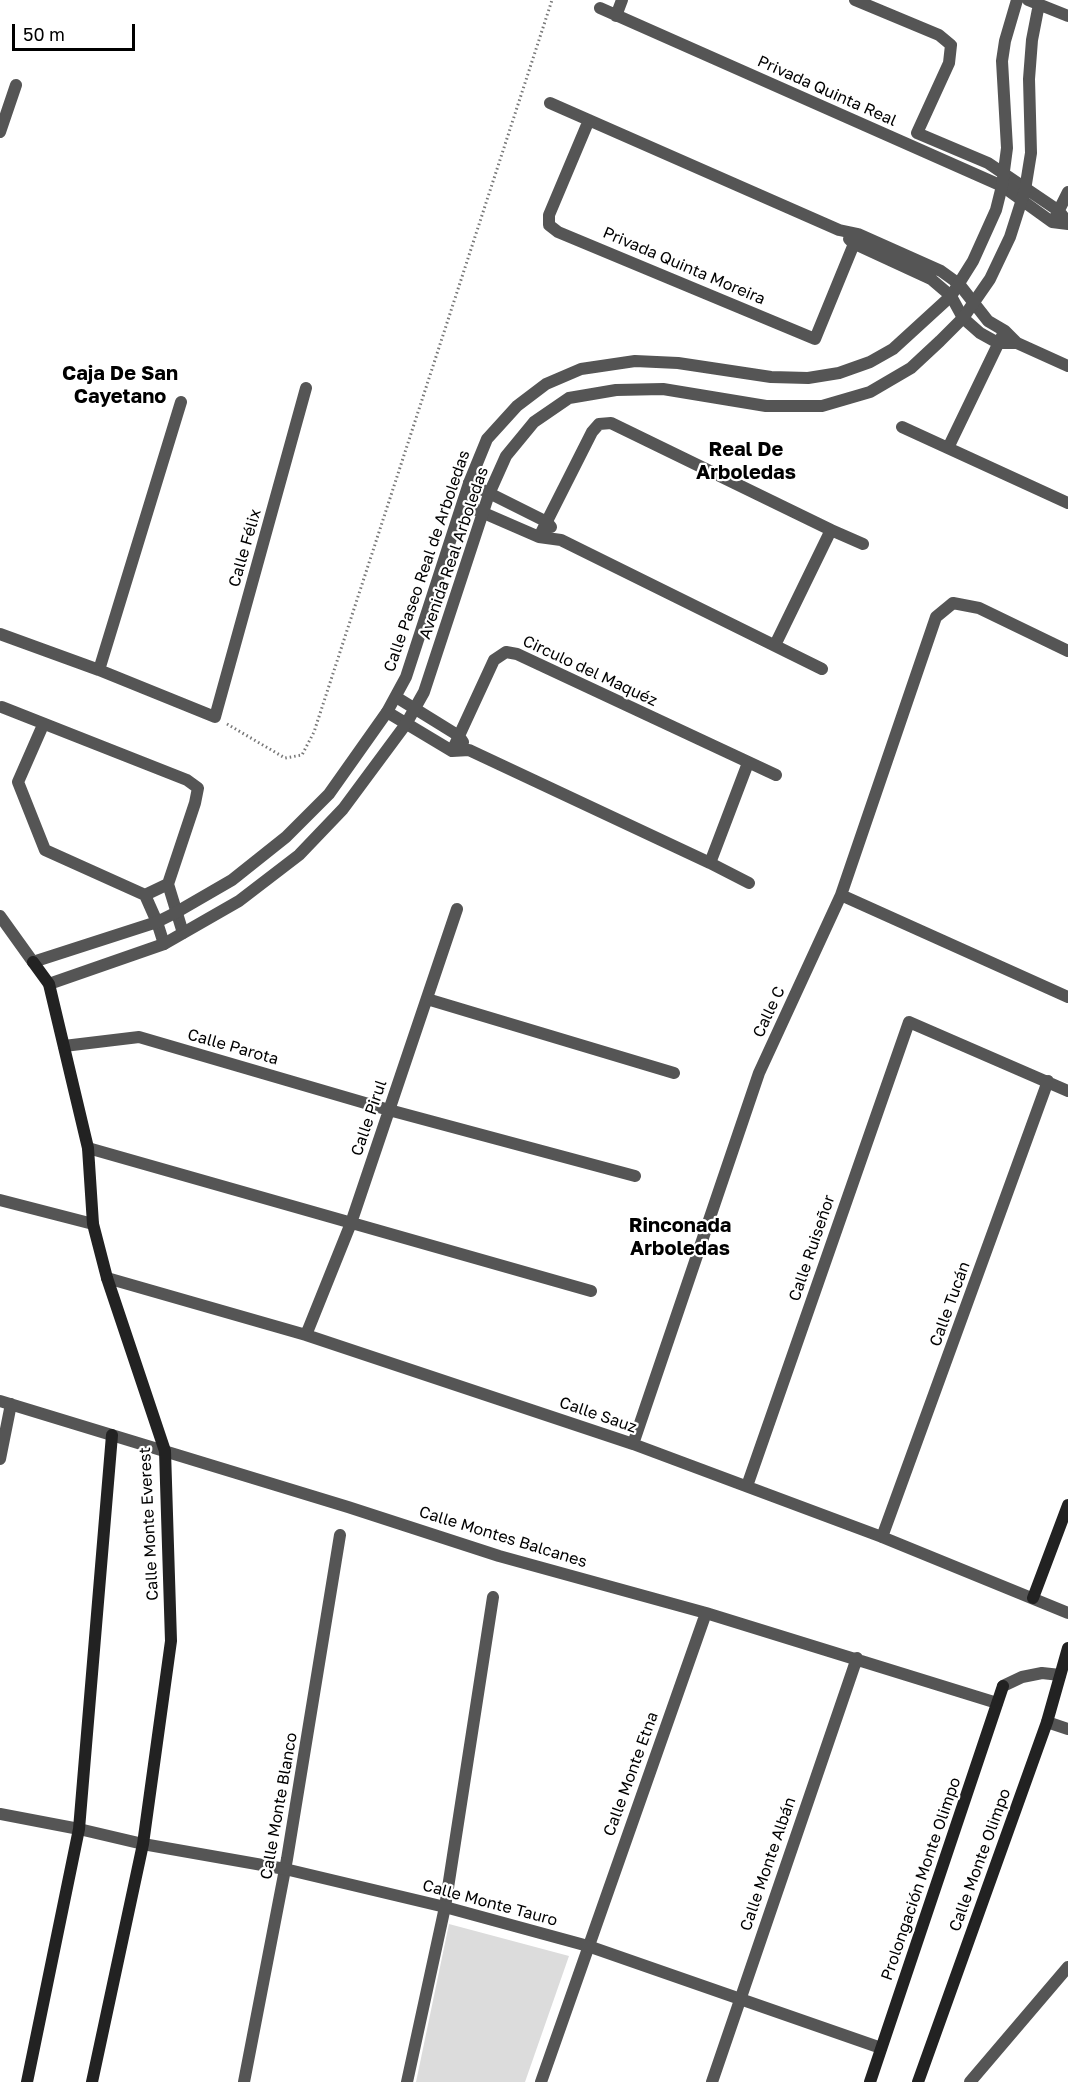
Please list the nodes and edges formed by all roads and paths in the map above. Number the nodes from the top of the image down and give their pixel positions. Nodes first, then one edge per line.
1 (552, 0) edge
2 (622, 0) edge
3 (855, 0) edge
4 (1017, 0) edge
5 (1036, 1) edge
6 (600, 8) dead end
7 (616, 16) junction
8 (1068, 16) edge
9 (16, 85) dead end
10 (550, 103) dead end
11 (589, 120) junction
12 (0, 132) edge
13 (1004, 179) junction
14 (1068, 192) edge
15 (1024, 195) junction
16 (1056, 217) junction
17 (1068, 224) edge
18 (855, 238) junction
19 (959, 284) junction
20 (951, 296) junction
21 (974, 303) junction
22 (963, 318) junction
23 (1005, 331) junction
24 (998, 343) junction
25 (1017, 343) junction
26 (1068, 366) edge
27 (306, 388) dead end
28 (181, 402) dead end
29 (903, 427) dead end
30 (948, 448) junction
31 (469, 483) junction
32 (489, 494) junction
33 (1068, 503) edge
34 (463, 504) junction
35 (482, 512) junction
36 (547, 522) junction
37 (831, 531) junction
38 (539, 537) junction
39 (561, 540) junction
40 (863, 544) dead end
41 (0, 634) edge
42 (775, 645) junction
43 (1068, 651) edge
44 (822, 669) dead end
45 (99, 670) junction
46 (396, 697) junction
47 (2, 707) dead end
48 (416, 709) junction
49 (387, 712) junction
50 (215, 717) junction
51 (406, 724) junction
52 (43, 725) junction
53 (459, 736) junction
54 (469, 750) junction
55 (452, 751) junction
56 (748, 763) junction
57 (777, 775) dead end
58 (710, 863) junction
59 (749, 883) dead end
60 (168, 884) junction
61 (145, 895) junction
62 (841, 895) junction
63 (457, 909) dead end
64 (175, 913) junction
65 (0, 916) edge
66 (157, 922) junction
67 (183, 933) junction
68 (164, 944) junction
69 (33, 962) junction
70 (50, 984) junction
71 (1068, 997) edge
72 (427, 999) junction
73 (64, 1046) junction
74 (674, 1073) dead end
75 (1048, 1081) junction
76 (1068, 1091) edge
77 (389, 1110) junction
78 (88, 1148) junction
79 (635, 1176) dead end
80 (0, 1200) edge
81 (351, 1222) junction
82 (93, 1224) junction
83 (107, 1278) junction
84 (591, 1291) dead end
85 (306, 1335) junction
86 (5, 1402) edge
87 (112, 1435) junction
88 (633, 1444) junction
89 (165, 1451) junction
90 (0, 1459) edge
91 (747, 1486) junction
92 (1068, 1505) edge
93 (340, 1535) dead end
94 (882, 1537) junction
95 (493, 1597) dead end
96 (1033, 1598) junction
97 (706, 1613) junction
98 (1068, 1613) edge
99 (1068, 1648) edge
100 (857, 1658) junction
101 (1060, 1675) junction
102 (1003, 1686) joint
103 (998, 1702) junction
104 (1047, 1722) junction
105 (1068, 1729) edge
106 (0, 1814) edge
107 (79, 1829) junction
108 (143, 1844) junction
109 (285, 1869) junction
110 (445, 1907) junction
111 (588, 1946) junction
112 (1068, 1967) edge
113 (740, 1999) junction
114 (881, 2048) junction
115 (27, 2082) edge
116 (92, 2082) edge
117 (244, 2082) edge
118 (407, 2082) edge
119 (541, 2082) edge
120 (712, 2082) edge
121 (870, 2082) edge
122 (918, 2082) edge
123 (970, 2082) edge

1 - 50 path
2 - 7 street
3 - 13 street, Privada Quinta Real
4 - 13 street, Calle Paseo Real de Arboledas
5 - 8 street
5 - 15 street, Avenida Real Arboledas
6 - 7 street, Privada Quinta Real
7 - 13 street, Privada Quinta Real
9 - 12 street
10 - 11 street
11 - 18 street
11 - 18 street, Privada Quinta Moreira
13 - 15 street, Privada Quinta Real
13 - 19 street, Calle Paseo Real de Arboledas
14 - 16 street
15 - 16 street, Privada Quinta Real
15 - 21 street, Avenida Real Arboledas
16 - 17 street
18 - 19 street
18 - 20 street
19 - 20 street, Calle Paseo Real de Arboledas
19 - 21 street
20 - 22 street
20 - 31 street, Calle Paseo Real de Arboledas
21 - 22 street, Avenida Real Arboledas
21 - 23 street
22 - 24 street
22 - 32 street, Avenida Real Arboledas
23 - 24 street
23 - 25 street
24 - 25 street
24 - 30 street
25 - 26 street
27 - 50 street, Calle Félix
28 - 45 street
29 - 30 street
30 - 33 street
31 - 32 street
31 - 34 street, Calle Paseo Real de Arboledas
32 - 35 street, Avenida Real Arboledas
32 - 36 street
34 - 35 street
34 - 46 street, Calle Paseo Real de Arboledas
35 - 38 street
35 - 48 street, Avenida Real Arboledas
36 - 37 street
36 - 38 street
36 - 39 street
37 - 40 street
37 - 42 street
38 - 39 street
39 - 42 street
41 - 45 street
42 - 44 street
43 - 62 street, Calle C
45 - 50 street
46 - 48 street
46 - 49 street, Calle Paseo Real de Arboledas
47 - 52 street
48 - 51 street, Avenida Real Arboledas
48 - 53 street
49 - 51 street
49 - 64 street, Calle Paseo Real de Arboledas
51 - 55 street
51 - 67 street, Avenida Real Arboledas
52 - 60 street
52 - 61 street
53 - 54 street
53 - 55 street, Circulo del Maquéz
53 - 56 street, Circulo del Maquéz
54 - 55 street
54 - 58 street
56 - 57 street, Circulo del Maquéz
56 - 58 street
58 - 59 street
60 - 61 street
60 - 64 street
61 - 66 street
62 - 71 street
62 - 88 street, Calle C
63 - 72 street, Calle Pirul
64 - 66 street, Calle Paseo Real de Arboledas
64 - 67 street
65 - 69 street, Calle Monte Everest
66 - 68 street
66 - 69 street, Calle Paseo Real de Arboledas
67 - 68 street, Avenida Real Arboledas
68 - 70 street, Avenida Real Arboledas
69 - 70 main road, Calle Monte Everest
70 - 73 main road, Calle Monte Everest
72 - 74 street
72 - 77 street, Calle Pirul
73 - 77 street, Calle Parota
73 - 78 main road, Calle Monte Everest
75 - 76 street
75 - 91 street, Calle Ruiseñor
75 - 94 street, Calle Tucán
77 - 79 street, Calle Parota
77 - 81 street, Calle Pirul
78 - 81 street
78 - 82 main road, Calle Monte Everest
80 - 82 street
81 - 84 street
81 - 85 street, Calle Pirul
82 - 83 main road, Calle Monte Everest
83 - 85 street, Calle Sauz
83 - 89 main road, Calle Monte Everest
85 - 88 street, Calle Sauz
86 - 87 street, Calle Montes Balcanes
86 - 90 street
87 - 89 street, Calle Montes Balcanes
87 - 107 main road, Calle Monte Everest
88 - 91 street, Calle Sauz
89 - 97 street, Calle Montes Balcanes
89 - 108 main road, Calle Monte Everest
91 - 94 street, Calle Sauz
92 - 96 main road
93 - 109 street, Calle Monte Blanco
94 - 96 street, Calle Sauz
95 - 110 street
96 - 98 street, Calle Sauz
97 - 100 street, Calle Montes Balcanes
97 - 111 street, Calle Monte Etna
99 - 101 main road, Calle Monte Olimpo
100 - 103 street, Calle Montes Balcanes
100 - 113 street, Calle Monte Albán
101 - 102 street
101 - 104 main road, Calle Monte Olimpo
102 - 103 main road, Prolongación Monte Olimpo
103 - 114 main road, Prolongación Monte Olimpo
104 - 105 street
104 - 122 main road, Calle Monte Olimpo
106 - 107 street, Calle Monte Tauro
107 - 108 street, Calle Monte Tauro
107 - 115 main road, Calle Monte Everest
108 - 109 street, Calle Monte Tauro
108 - 116 main road, Calle Monte Everest
109 - 110 street, Calle Monte Tauro
109 - 117 street, Calle Monte Blanco
110 - 111 street, Calle Monte Tauro
110 - 118 street
111 - 113 street, Calle Monte Tauro
111 - 119 street, Calle Monte Etna
112 - 123 street
113 - 114 street, Calle Monte Tauro
113 - 120 street, Calle Monte Albán
114 - 121 main road, Prolongación Monte Olimpo

